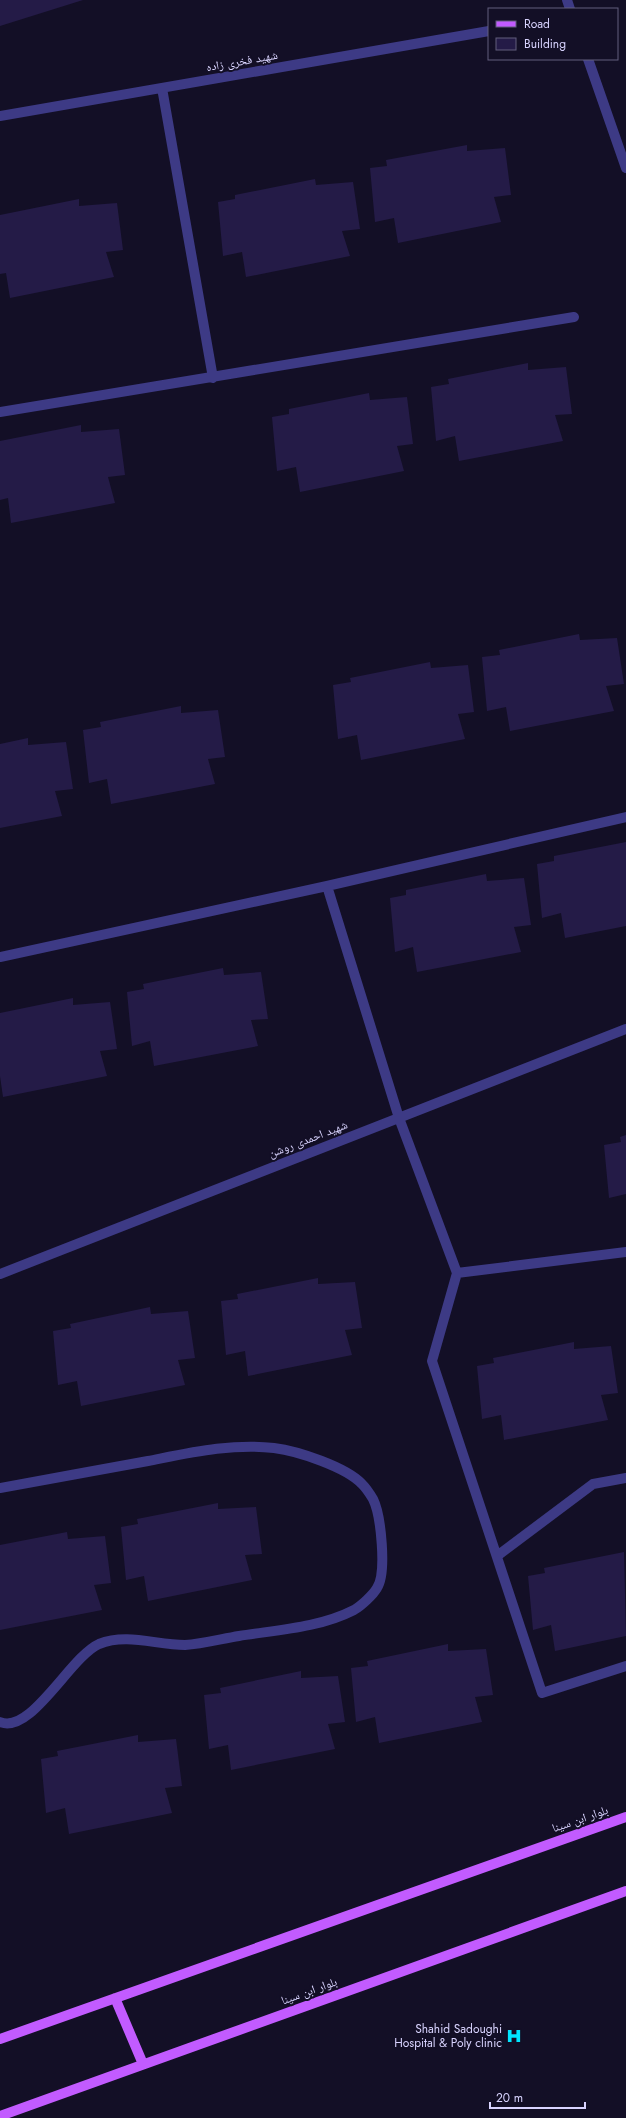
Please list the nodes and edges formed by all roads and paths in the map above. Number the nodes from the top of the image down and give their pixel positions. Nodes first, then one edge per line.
1 (488, 31) edge
2 (588, 60) edge
3 (162, 88) junction
4 (0, 116) edge
5 (626, 168) edge
6 (574, 317) dead end
7 (212, 378) junction
8 (0, 412) edge
9 (626, 817) edge
10 (327, 886) junction
11 (0, 957) edge
12 (626, 1029) edge
13 (398, 1118) junction
14 (626, 1252) edge
15 (457, 1273) junction
16 (0, 1274) edge
17 (626, 1478) edge
18 (0, 1488) edge
19 (497, 1556) junction
20 (626, 1666) edge
21 (0, 1722) edge
22 (626, 1817) edge
23 (626, 1891) edge
24 (115, 1998) junction
25 (0, 2039) edge
26 (143, 2064) junction
27 (0, 2116) edge

1 - 3 street, شهید فخری زاده
2 - 5 street
3 - 4 street, شهید فخری زاده
3 - 7 street
6 - 7 street
7 - 8 street
9 - 10 street
10 - 11 street
10 - 13 street
12 - 13 street, شهید احمدی روشن
13 - 15 street
13 - 16 street, شهید احمدی روشن
14 - 15 street
15 - 19 street
17 - 19 street
18 - 21 street
19 - 20 street
22 - 24 main road, بلوار ابن سینا
23 - 26 main road, بلوار ابن سینا
24 - 25 main road, بلوار ابن سینا
24 - 26 main road
26 - 27 main road, بلوار ابن سینا

